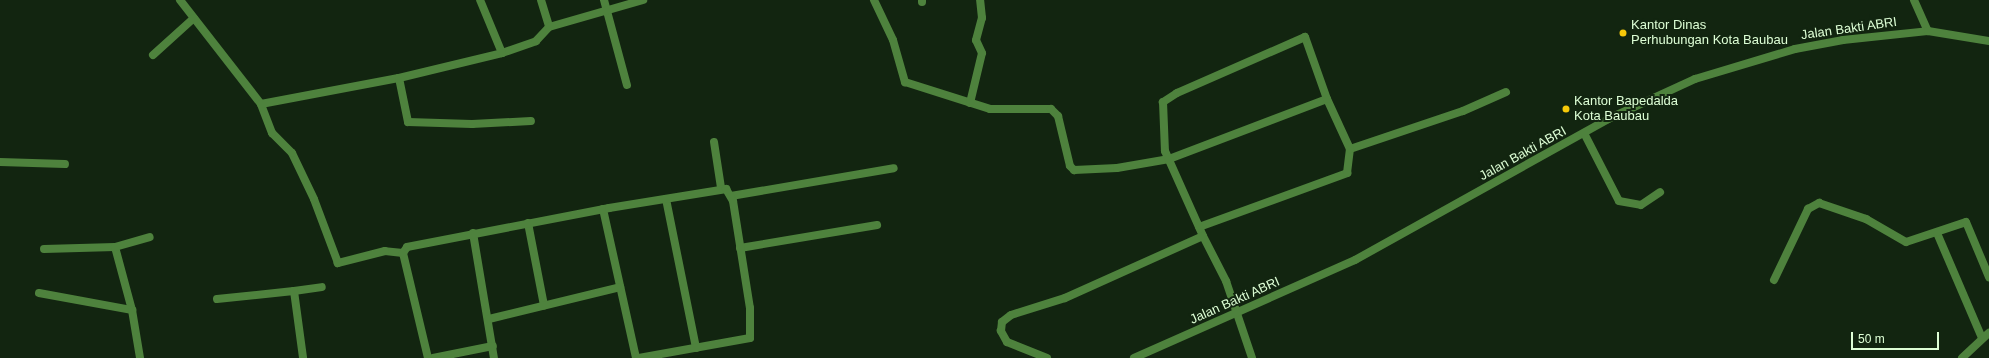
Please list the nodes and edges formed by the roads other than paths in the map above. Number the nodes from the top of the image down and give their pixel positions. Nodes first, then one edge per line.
1 (180, 0) edge
2 (480, 0) edge
3 (541, 0) edge
4 (604, 0) edge
5 (643, 0) edge
6 (874, 0) edge
7 (980, 0) edge
8 (1914, 0) edge
9 (607, 10) junction
10 (194, 18) junction
11 (549, 27) junction
12 (1928, 31) junction
13 (1989, 41) edge
14 (153, 54) dead end
15 (502, 54) junction
16 (399, 78) junction
17 (627, 85) dead end
18 (1506, 92) dead end
19 (1326, 100) junction
20 (970, 103) junction
21 (261, 104) junction
22 (531, 120) dead end
23 (1584, 133) junction
24 (714, 142) dead end
25 (1350, 149) junction
26 (1169, 159) junction
27 (0, 162) edge
28 (65, 164) dead end
29 (894, 168) dead end
30 (721, 188) junction
31 (1660, 192) dead end
32 (731, 196) junction
33 (666, 199) junction
34 (603, 209) junction
35 (528, 223) junction
36 (877, 225) dead end
37 (1199, 227) junction
38 (1937, 232) junction
39 (473, 233) junction
40 (1203, 236) junction
41 (150, 237) dead end
42 (115, 247) junction
43 (740, 248) junction
44 (44, 249) dead end
45 (403, 253) junction
46 (1989, 277) edge
47 (1774, 280) dead end
48 (322, 287) dead end
49 (620, 287) junction
50 (294, 291) junction
51 (39, 293) dead end
52 (217, 299) dead end
53 (544, 305) junction
54 (132, 310) junction
55 (1239, 313) junction
56 (489, 319) junction
57 (1986, 335) edge
58 (493, 346) junction
59 (696, 348) junction
60 (140, 358) edge
61 (303, 358) edge
62 (428, 358) edge
63 (433, 358) edge
64 (494, 358) edge
65 (638, 358) edge
66 (1047, 358) edge
67 (1134, 358) edge
68 (1252, 358) edge
69 (1962, 358) edge

1 - 10 street
2 - 15 street
3 - 11 street
4 - 9 street
5 - 9 street
6 - 20 street
7 - 20 street
8 - 12 street
9 - 11 street
9 - 17 street
10 - 14 street
10 - 21 street
11 - 15 street
12 - 13 street, Jalan Bakti ABRI
12 - 23 street, Jalan Bakti ABRI
15 - 16 street
16 - 21 street
16 - 22 street
18 - 25 street
19 - 25 street
19 - 26 street
19 - 26 street
20 - 26 street
21 - 45 street
23 - 31 street
23 - 55 street, Jalan Bakti ABRI
24 - 30 street
25 - 37 street
26 - 37 street
27 - 28 street
29 - 32 street
30 - 32 street
30 - 33 street
32 - 43 street
33 - 34 street
33 - 59 street
34 - 35 street
34 - 49 street
35 - 39 street
35 - 53 street
36 - 43 street
37 - 40 street
38 - 46 street
38 - 47 street
38 - 57 street
39 - 45 street
39 - 56 street
40 - 55 street
40 - 66 street
41 - 42 street
42 - 44 street
42 - 54 street
43 - 59 street
45 - 62 street
48 - 50 street
49 - 53 street
49 - 65 street
50 - 52 street
50 - 61 street
51 - 54 street
53 - 56 street
54 - 60 street
55 - 67 street, Jalan Bakti ABRI
55 - 68 street
56 - 58 street
57 - 69 street
58 - 63 street
58 - 64 street
59 - 65 street

